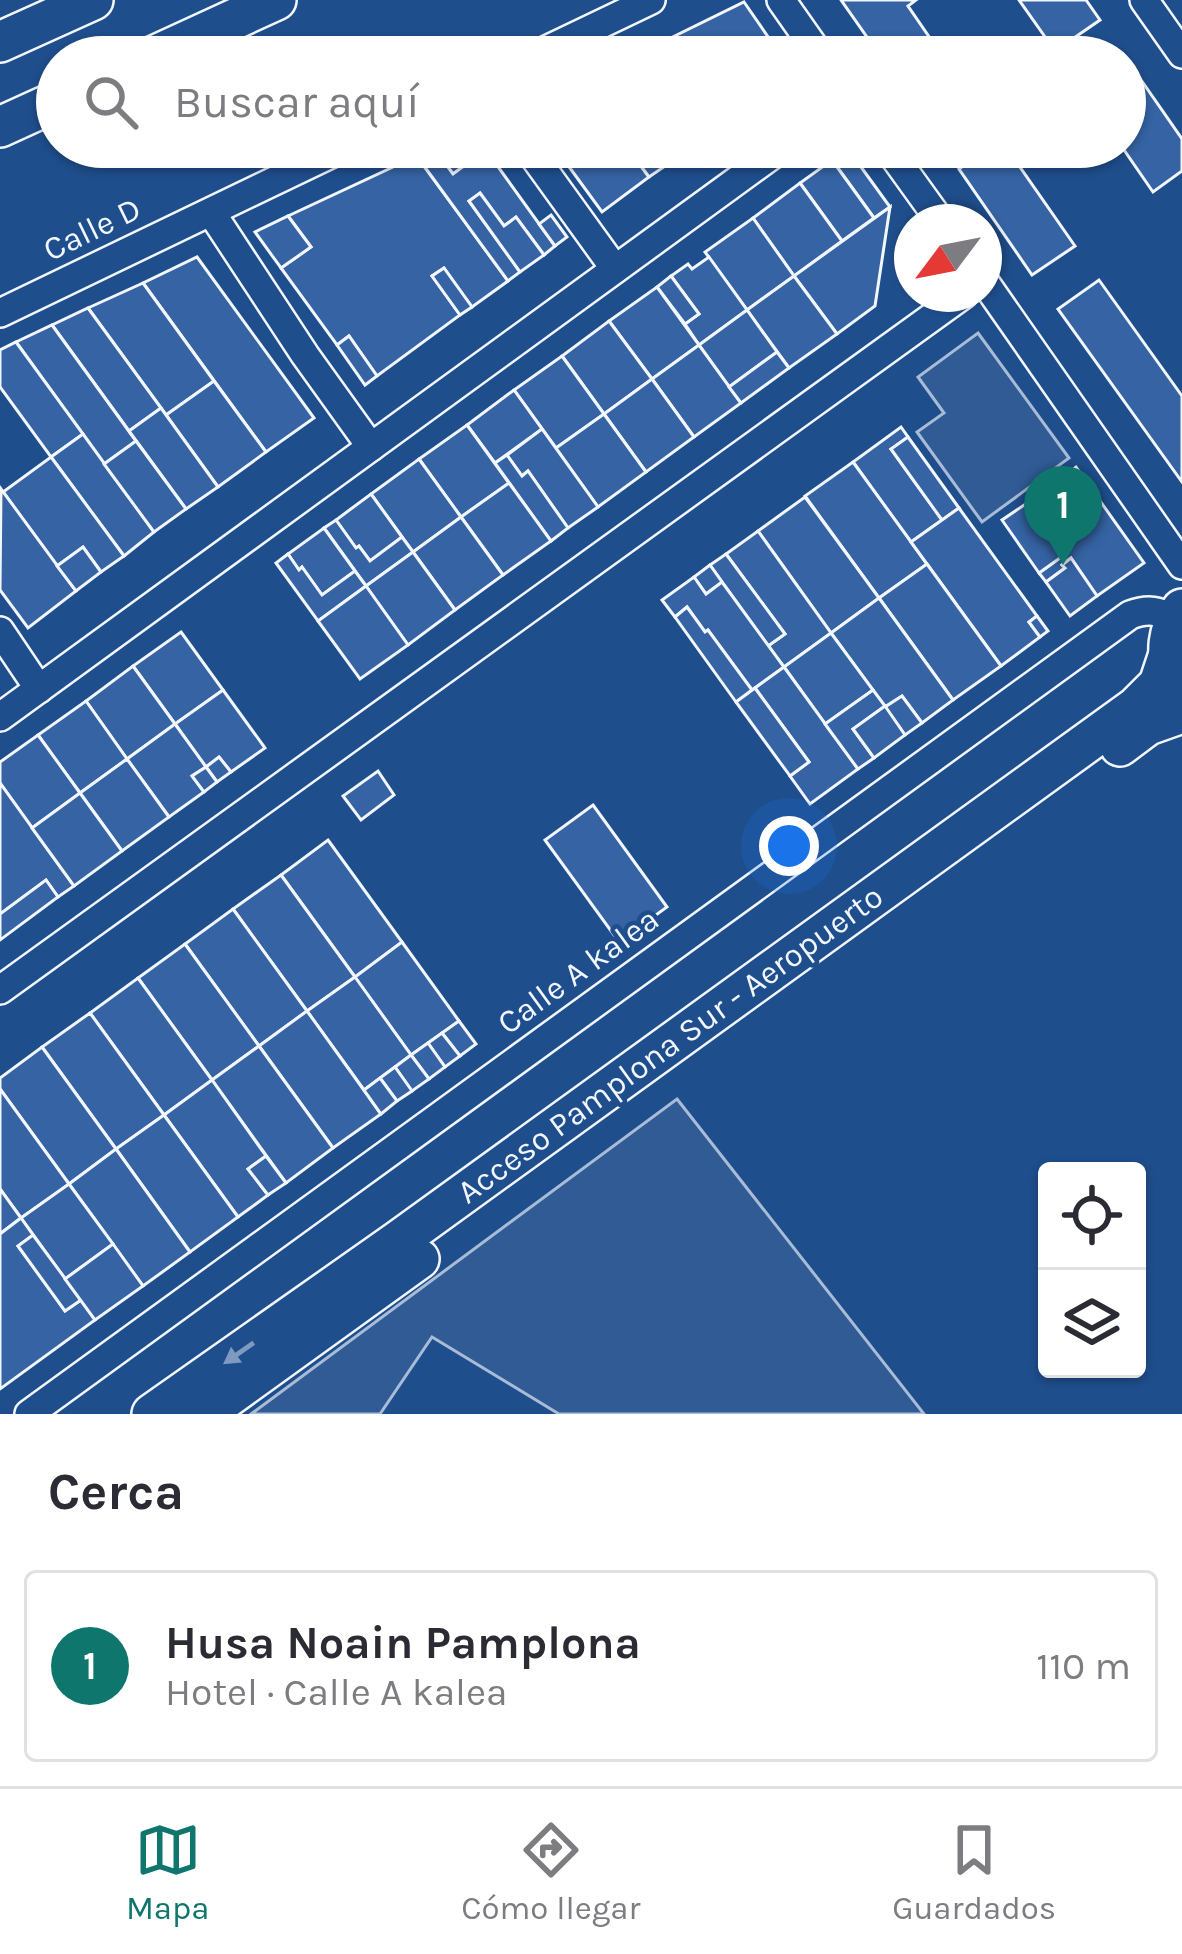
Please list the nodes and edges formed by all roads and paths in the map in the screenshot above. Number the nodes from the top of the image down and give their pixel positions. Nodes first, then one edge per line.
1 (93, 0) edge
2 (276, 0) edge
3 (651, 0) edge
4 (781, 0) edge
5 (1144, 0) edge
6 (198, 36) edge
7 (576, 36) edge
8 (806, 36) edge
9 (0, 42) edge
10 (1182, 54) edge
11 (36, 111) edge
12 (0, 127) edge
13 (302, 168) edge
14 (542, 168) edge
15 (754, 168) edge
16 (901, 168) edge
17 (928, 204) edge
18 (211, 212) junction
19 (616, 269) junction
20 (1002, 307) edge
21 (939, 312) edge
22 (0, 313) edge
23 (371, 447) junction
24 (1182, 565) edge
25 (0, 632) edge
26 (1177, 644) edge
27 (39, 689) junction
28 (1182, 713) edge
29 (0, 717) edge
30 (0, 990) edge
31 (29, 1414) edge
32 (152, 1414) edge
33 (204, 1414) edge

1 - 9 highway
2 - 6 highway
3 - 7 street
4 - 8 street
5 - 10 street
11 - 12 highway
13 - 18 street, Calle D
14 - 19 street
15 - 19 street
16 - 17 street
18 - 22 street, Calle D
18 - 23 street
19 - 23 street
20 - 24 street
21 - 30 street
23 - 27 street
25 - 27 street
26 - 31 street, Calle A kalea
26 -> 32 highway, Acceso Pamplona Sur - Aeropuerto
27 - 29 street
28 - 33 highway, Acceso Pamplona Sur - Aeropuerto

